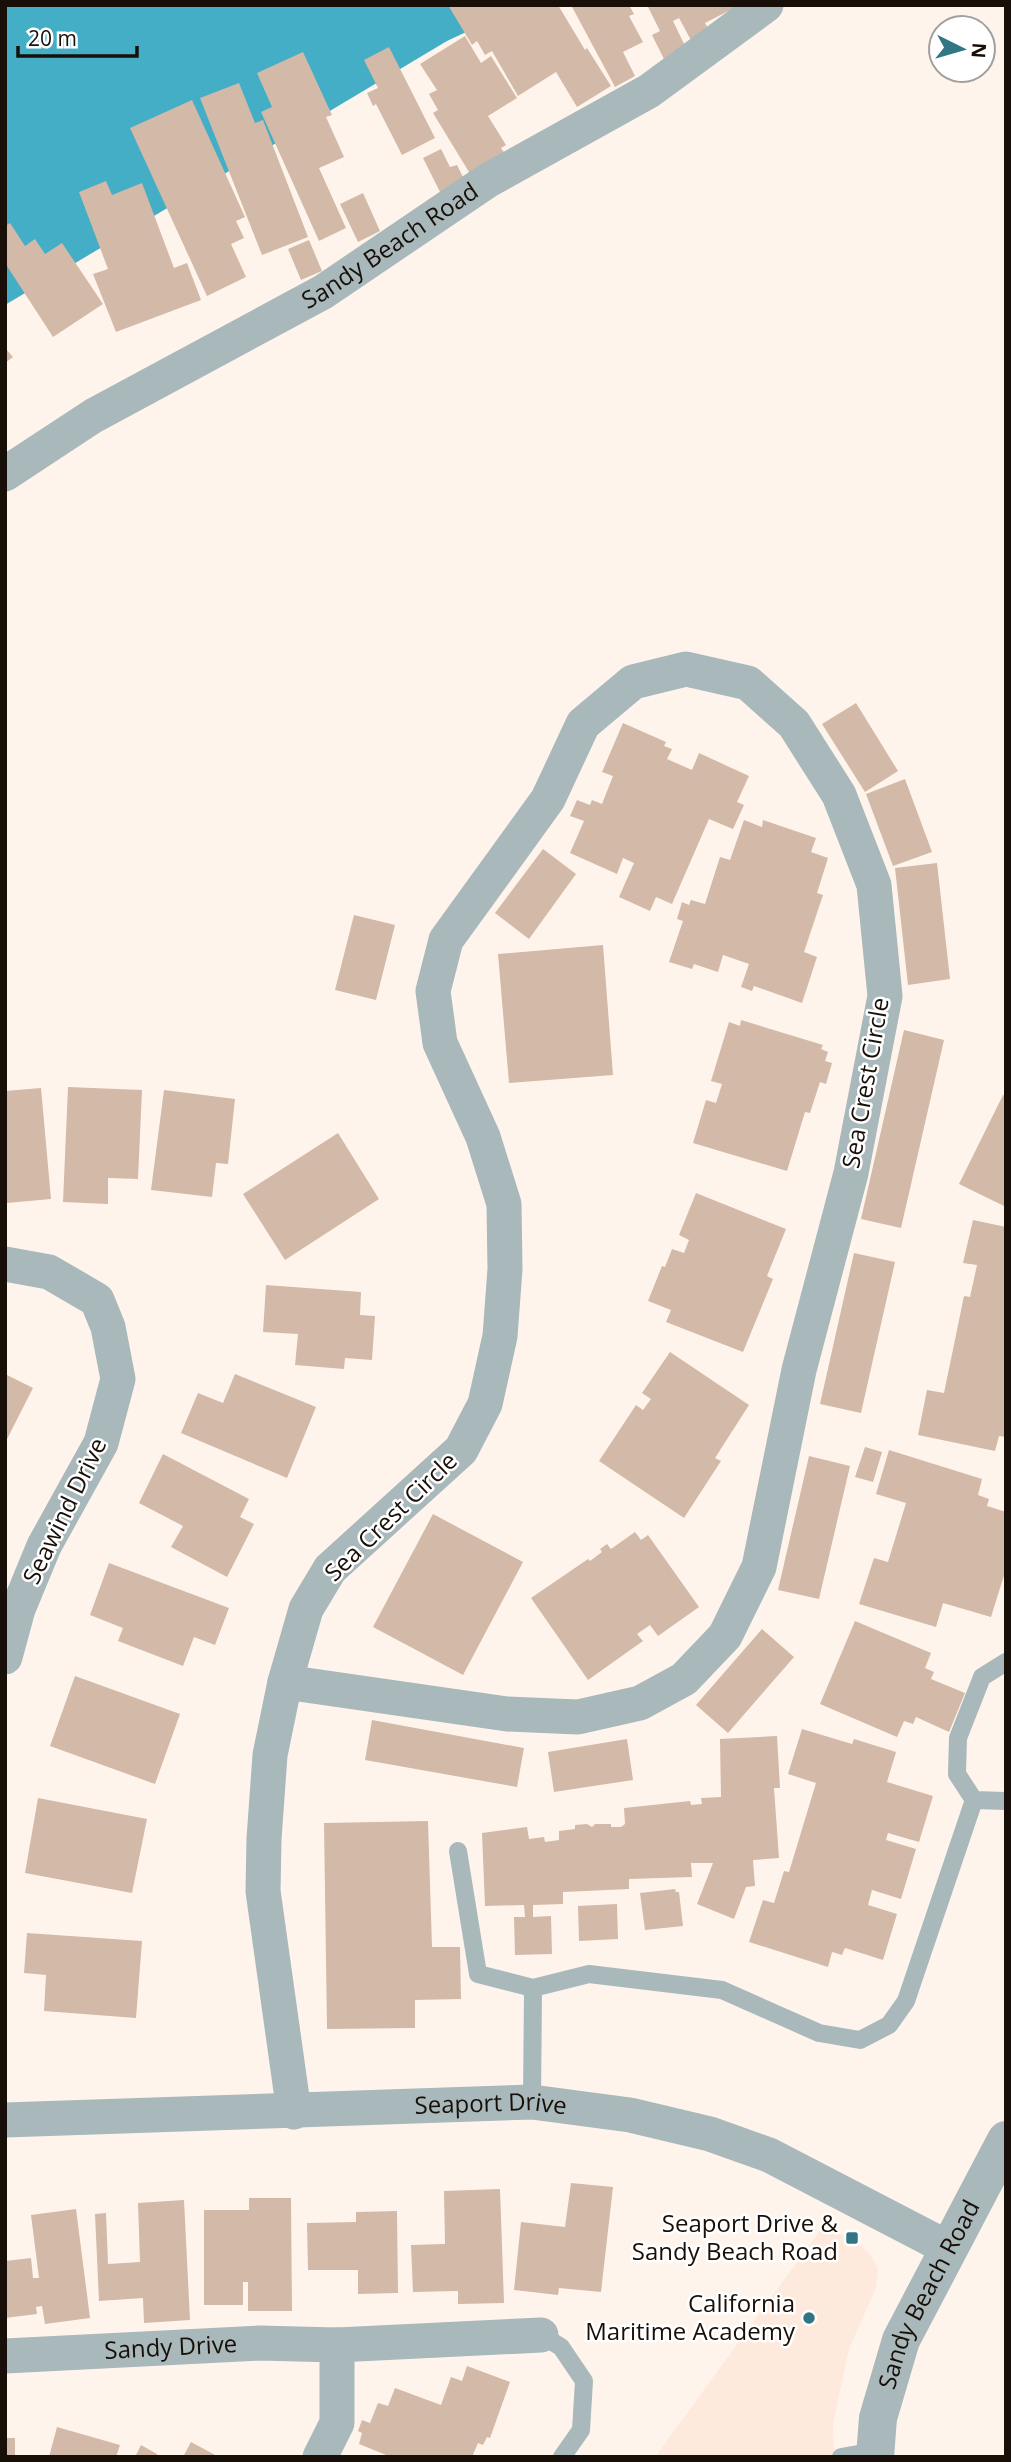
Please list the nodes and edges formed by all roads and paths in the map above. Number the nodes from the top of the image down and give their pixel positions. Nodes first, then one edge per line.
1 (766, 5) edge
2 (5, 474) edge
3 (5, 1264) edge
4 (5, 1657) edge
5 (1006, 1662) edge
6 (285, 1682) junction
7 (974, 1800) junction
8 (1006, 1801) edge
9 (458, 1851) dead end
10 (533, 1989) junction
11 (532, 2102) junction
12 (293, 2112) junction
13 (5, 2120) edge
14 (1006, 2140) edge
15 (948, 2248) junction
16 (541, 2335) joint
17 (337, 2345) junction
18 (5, 2356) edge
19 (863, 2455) edge
20 (320, 2457) edge
21 (562, 2457) edge

1 - 2 street, Sandy Beach Road
3 - 4 street, Seawind Drive
5 - 7 lane
6 - 6 street, Sea Crest Circle
6 - 12 street, Sea Crest Circle
7 - 8 lane
7 - 10 lane
9 - 10 lane
10 - 11 lane
11 - 12 street, Seaport Drive
11 - 15 street, Seaport Drive
12 - 13 street, Seaport Drive
14 - 15 street, Sandy Beach Road
15 - 19 street, Sandy Beach Road
16 - 17 street, Sandy Drive
16 - 21 lane
17 - 18 street, Sandy Drive
17 - 20 street

